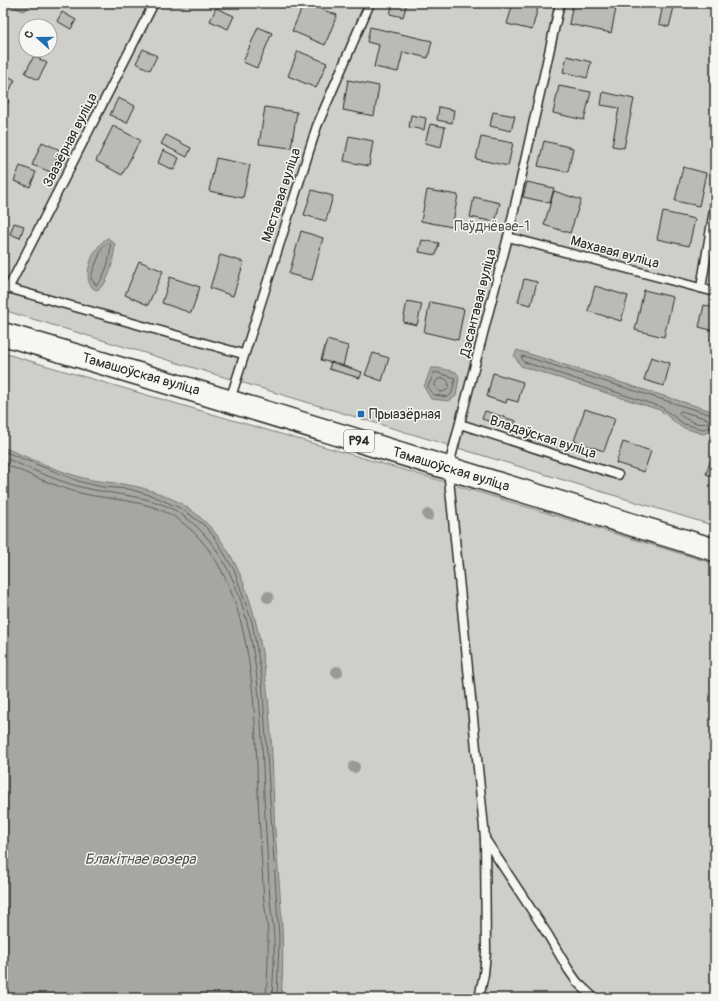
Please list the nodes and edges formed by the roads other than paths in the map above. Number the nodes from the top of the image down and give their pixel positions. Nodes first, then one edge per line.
1 (154, 3) edge
2 (370, 3) edge
3 (560, 3) edge
4 (715, 204) edge
5 (508, 237) junction
6 (6, 288) edge
7 (701, 288) junction
8 (715, 292) edge
9 (3, 334) edge
10 (243, 354) junction
11 (230, 400) junction
12 (460, 424) junction
13 (448, 469) junction
14 (618, 475) dead end
15 (715, 550) edge
16 (485, 838) junction
17 (479, 998) edge
18 (594, 998) edge

1 - 6 lane, Заазёрная вуліца
2 - 10 lane, Маставая вуліца
3 - 5 lane, Дэсантавая вуліца
4 - 7 lane
5 - 7 lane, Махавая вуліца
5 - 12 lane, Дэсантавая вуліца
6 - 10 lane
7 - 8 lane, Махавая вуліца
9 - 11 main road, Тамашоўская вуліца / Р94
10 - 11 lane, Маставая вуліца
11 - 13 main road, Тамашоўская вуліца / Р94
12 - 13 lane, Дэсантавая вуліца
12 - 14 lane, Владаўская вуліца
13 - 15 main road, Тамашоўская вуліца / Р94
13 - 16 lane
16 - 17 lane
16 - 18 lane

